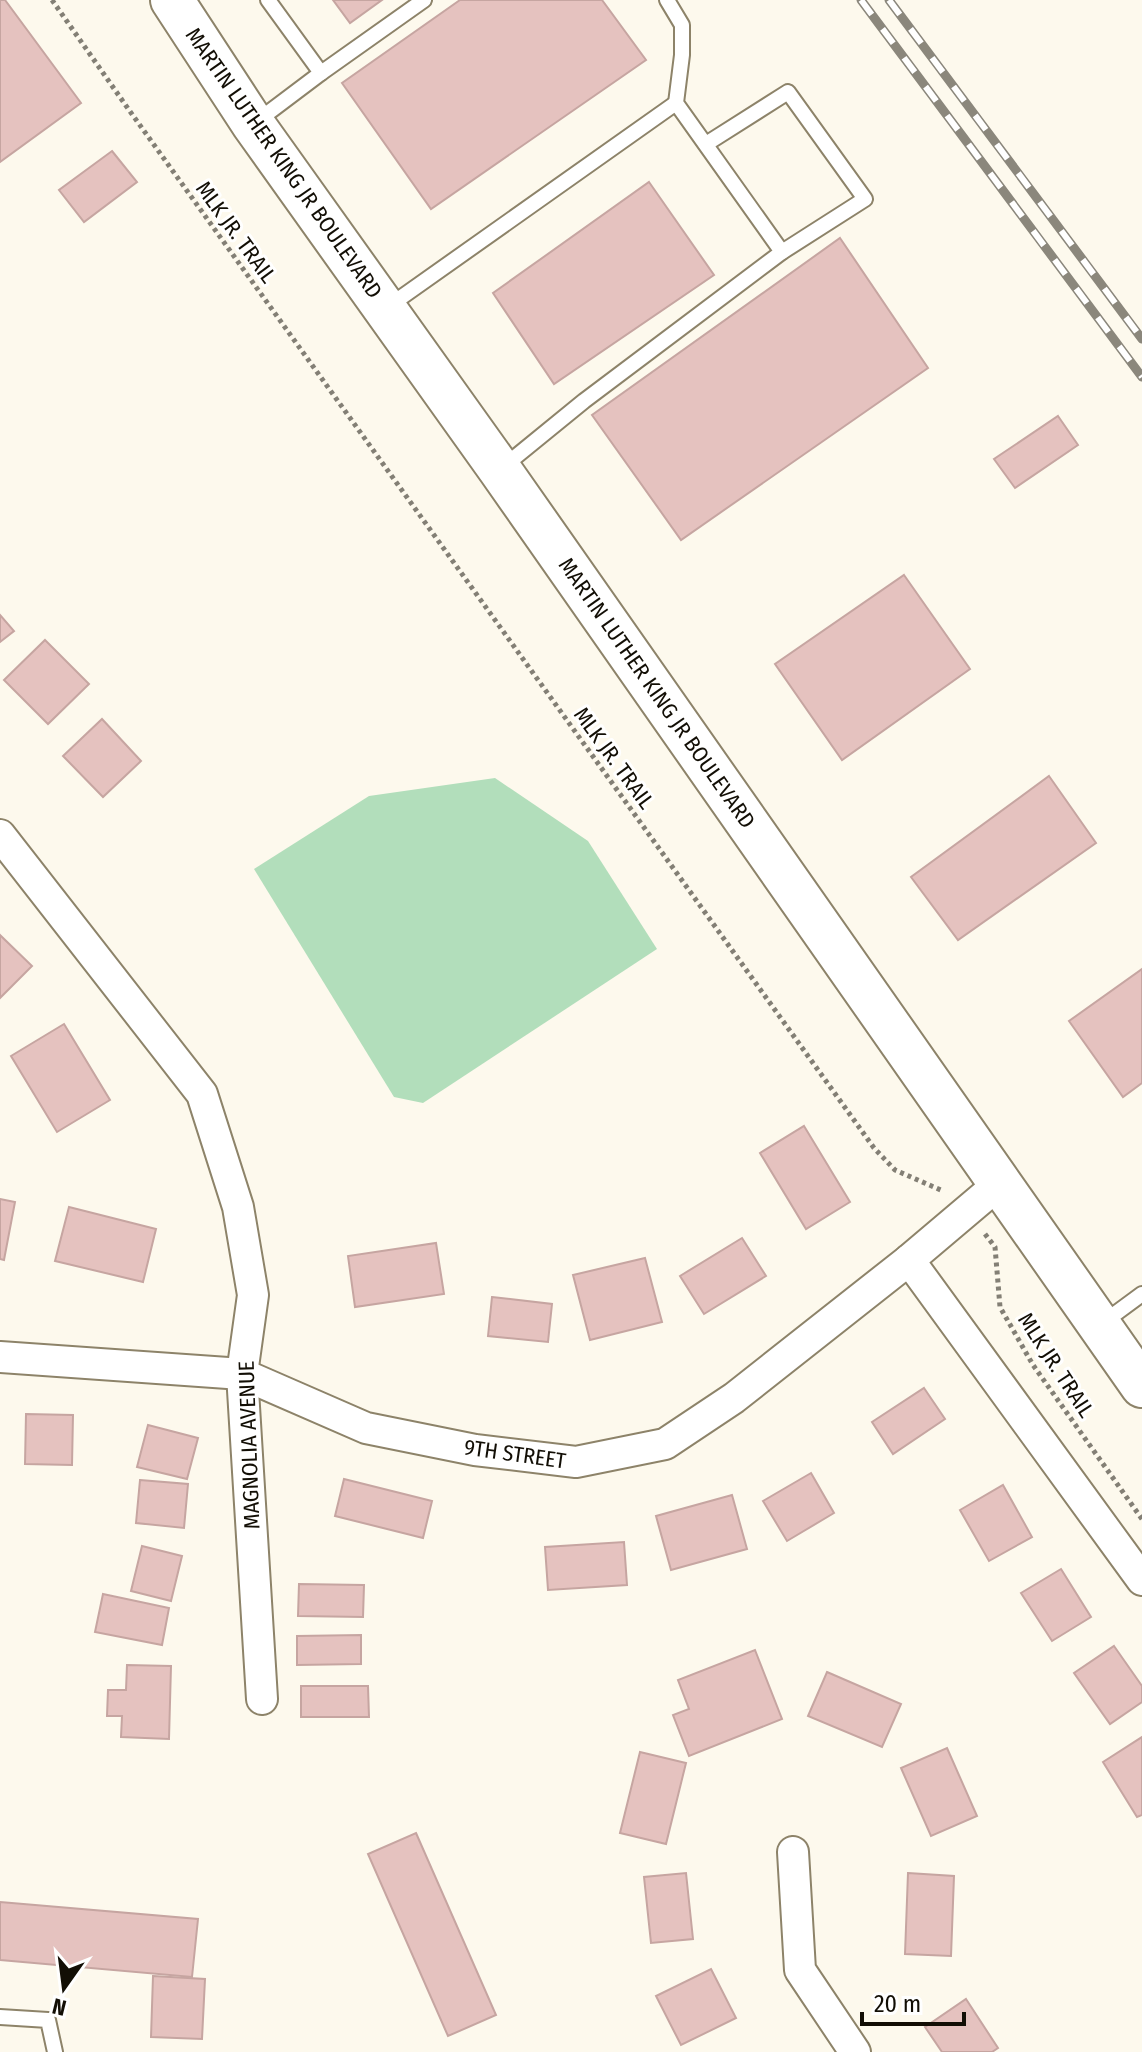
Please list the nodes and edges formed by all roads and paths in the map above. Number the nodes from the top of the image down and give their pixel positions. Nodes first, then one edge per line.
1 (52, 0) edge
2 (172, 0) edge
3 (268, 0) edge
4 (424, 0) edge
5 (667, 0) edge
6 (321, 73) junction
7 (676, 103) junction
8 (253, 124) junction
9 (706, 144) junction
10 (782, 252) junction
11 (386, 309) junction
12 (500, 470) junction
13 (0, 835) edge
14 (1000, 1183) junction
15 (967, 1210) junction
16 (909, 1260) junction
17 (1142, 1294) edge
18 (1100, 1325) junction
19 (0, 1357) edge
20 (242, 1374) junction
21 (1142, 1386) edge
22 (1142, 1519) edge
23 (1142, 1580) edge
24 (262, 1699) dead end
25 (793, 1852) dead end
26 (0, 2017) edge
27 (55, 2052) edge
28 (855, 2052) edge

1 - 15 path, MLK JR. TRAIL
2 - 8 main road, MARTIN LUTHER KING JR BOULEVARD
3 - 6 lane
4 - 6 lane
5 - 7 lane
6 - 8 lane
7 - 9 lane
7 - 11 lane
8 - 11 main road, MARTIN LUTHER KING JR BOULEVARD
9 - 10 lane
9 - 10 lane
10 - 12 lane
11 - 12 main road, MARTIN LUTHER KING JR BOULEVARD
12 - 14 main road, MARTIN LUTHER KING JR BOULEVARD
13 - 20 street, MAGNOLIA AVENUE
14 - 15 street, 9TH STREET
14 - 18 main road, MARTIN LUTHER KING JR BOULEVARD
15 - 16 street, 9TH STREET
15 - 22 path, MLK JR. TRAIL
16 - 20 street, 9TH STREET
16 - 23 street
17 - 18 lane
18 - 21 main road, MARTIN LUTHER KING JR BOULEVARD
19 - 20 street, 9TH STREET
20 - 24 street, MAGNOLIA AVENUE
25 - 28 street
26 - 27 lane

